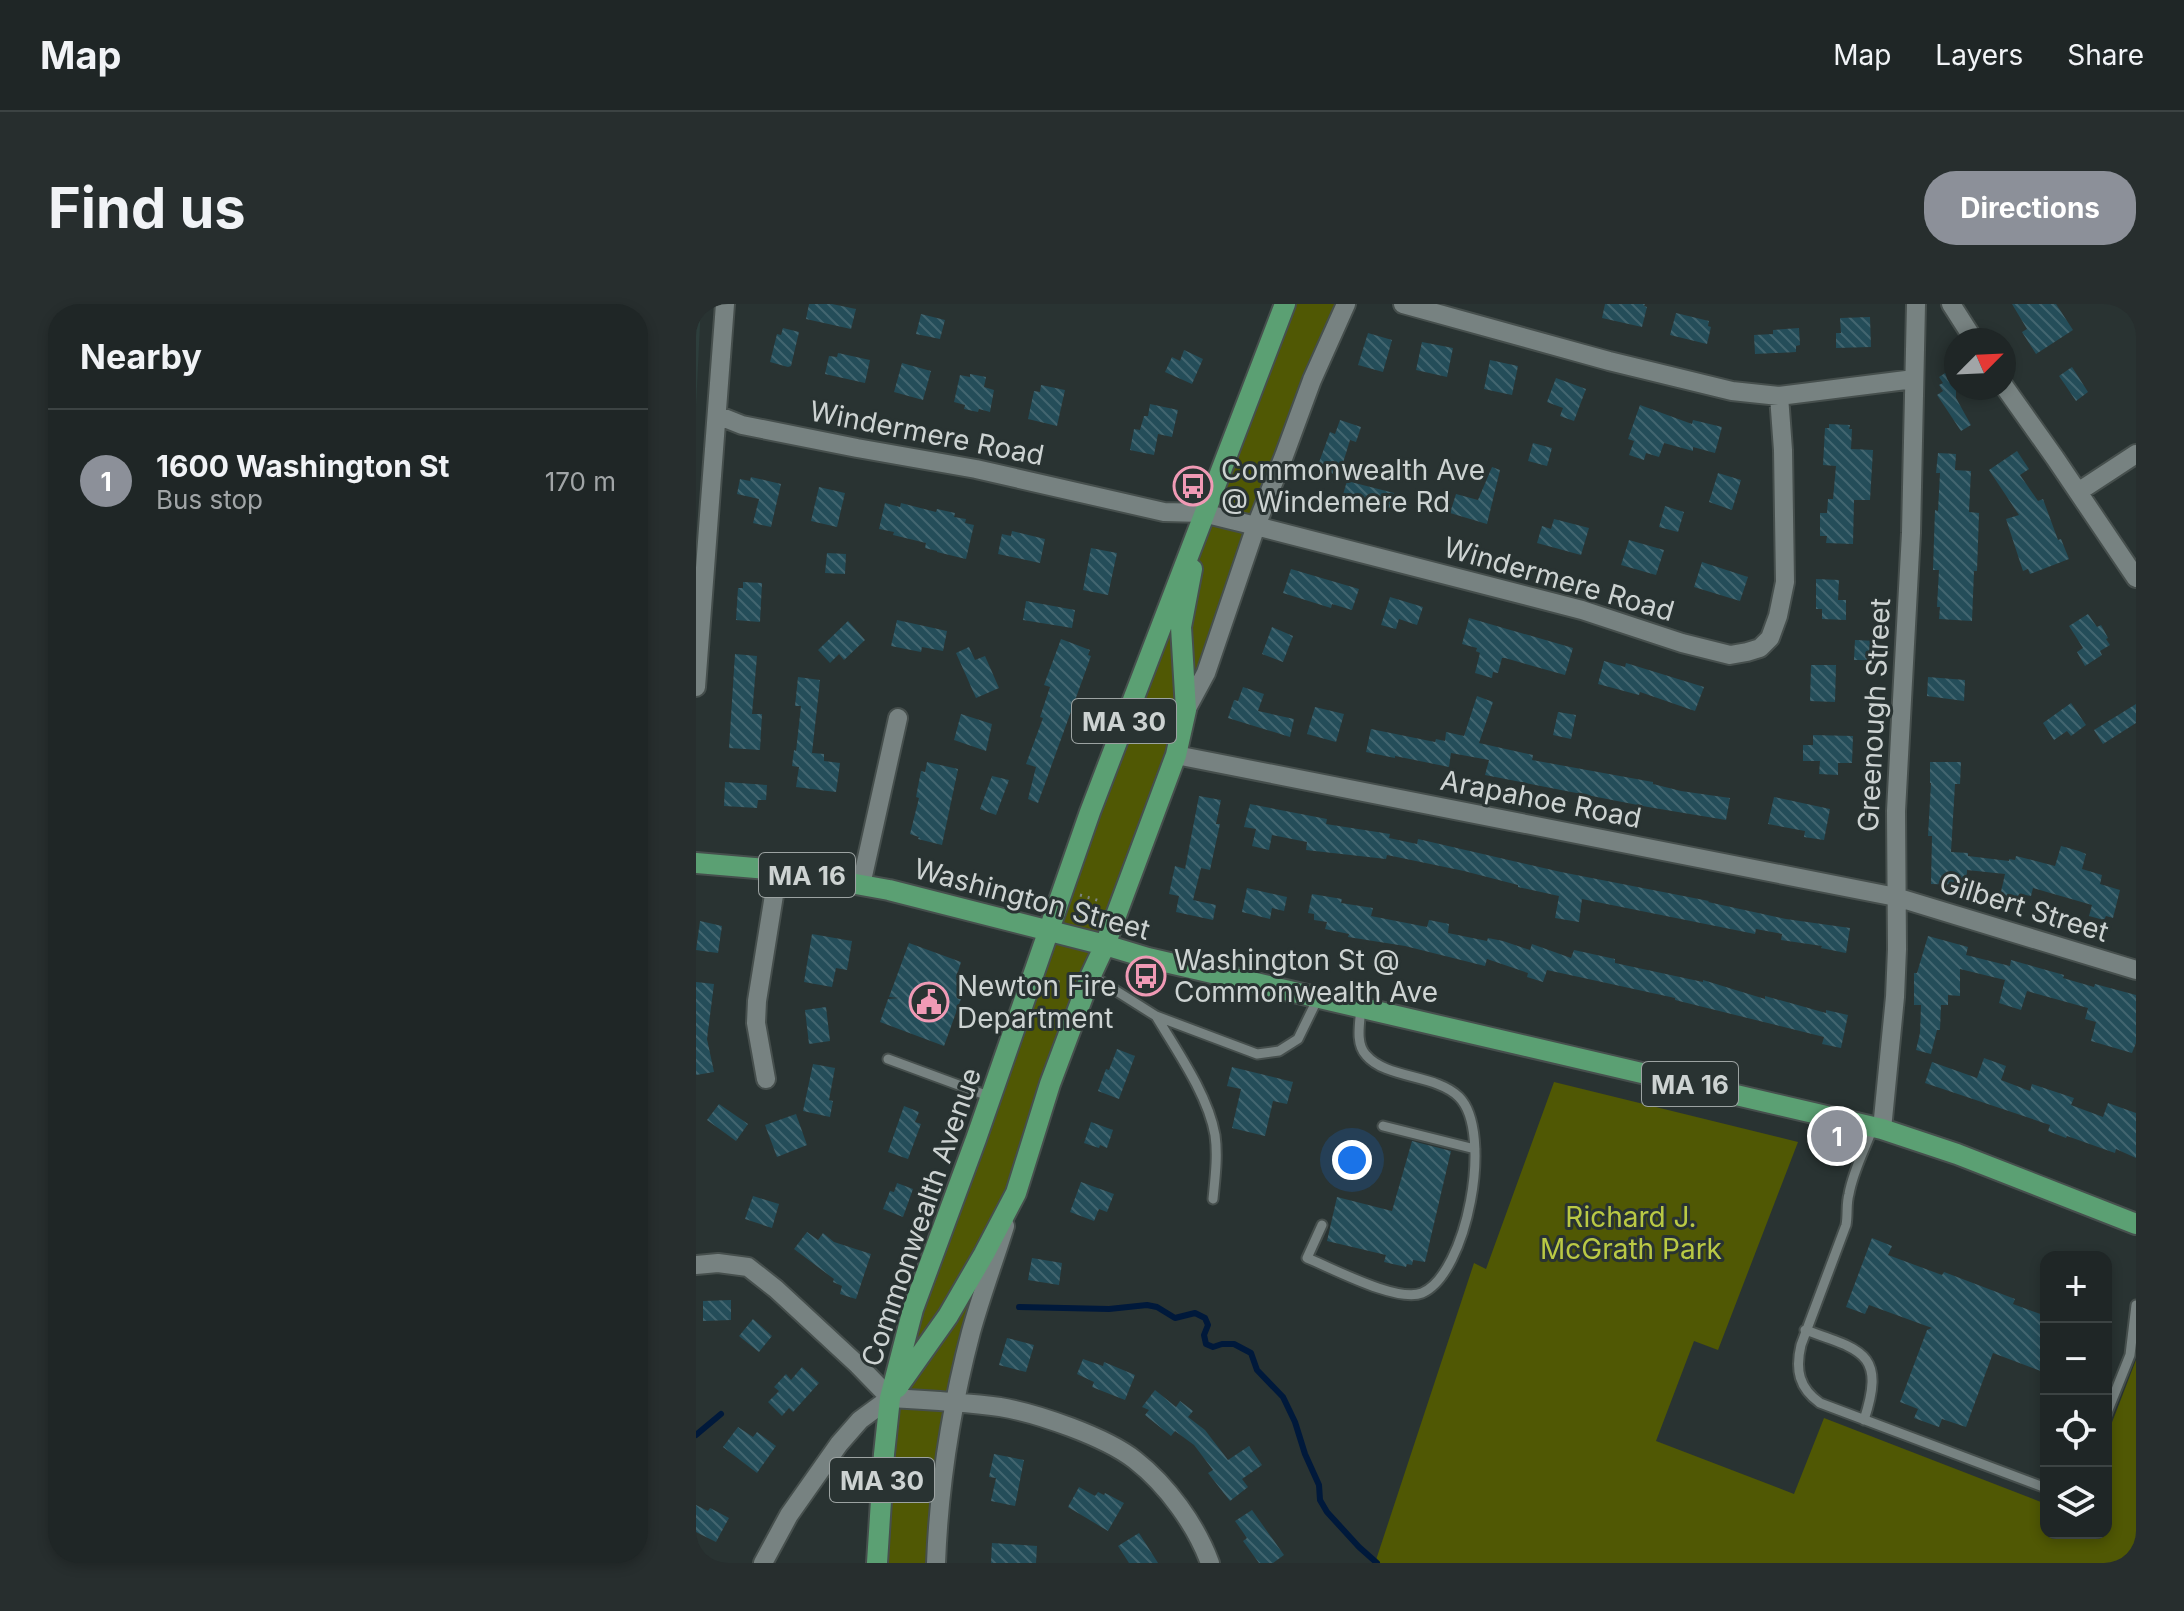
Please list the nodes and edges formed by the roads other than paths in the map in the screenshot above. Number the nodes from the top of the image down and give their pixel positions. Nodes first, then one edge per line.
1 (725, 304) edge
2 (1285, 304) edge
3 (1346, 304) edge
4 (1403, 304) edge
5 (1916, 304) edge
6 (1951, 304) edge
7 (1966, 328) edge
8 (1914, 379) junction
9 (1779, 396) junction
10 (2014, 400) edge
11 (717, 415) junction
12 (2136, 454) edge
13 (704, 468) edge
14 (2078, 492) junction
15 (1203, 513) junction
16 (1256, 526) junction
17 (2136, 578) edge
18 (696, 687) edge
19 (1186, 710) junction
20 (898, 718) dead end
21 (1176, 755) junction
22 (696, 863) edge
23 (778, 870) junction
24 (861, 885) junction
25 (1896, 897) junction
26 (1049, 931) junction
27 (1105, 945) junction
28 (2136, 970) edge
29 (1091, 975) junction
30 (1318, 998) junction
31 (1361, 1007) junction
32 (1156, 1016) junction
33 (888, 1059) dead end
34 (766, 1079) dead end
35 (991, 1097) junction
36 (1383, 1126) dead end
37 (1878, 1128) junction
38 (1475, 1149) junction
39 (1016, 1193) junction
40 (1213, 1199) dead end
41 (2136, 1224) edge
42 (1322, 1225) dead end
43 (696, 1265) edge
44 (2136, 1305) edge
45 (1805, 1330) junction
46 (890, 1398) junction
47 (2112, 1400) edge
48 (955, 1402) junction
49 (1864, 1420) junction
50 (2040, 1486) edge
51 (763, 1563) edge
52 (877, 1563) edge
53 (936, 1563) edge
54 (1210, 1563) edge

1 - 11 street
2 - 15 main road, Commonwealth Avenue / MA 30
3 - 16 street, Commonwealth Avenue
4 - 9 street
5 - 8 street, Greenough Street
6 - 7 street
8 - 9 street
8 - 25 street, Greenough Street
9 - 16 street, Windermere Road
10 - 14 street
11 - 13 street
11 - 15 street, Windermere Road
12 - 14 street
13 - 18 street
14 - 17 street
15 - 16 street, Windermere Road
15 - 19 main road, Commonwealth Avenue / MA 30
15 - 26 main road, Commonwealth Avenue / MA 30
16 - 19 street, Commonwealth Avenue
19 - 21 main road, Commonwealth Avenue / MA 30
20 - 24 street
21 - 25 street, Arapahoe Road
21 - 27 main road, Commonwealth Avenue / MA 30
22 - 23 main road, Washington Street / MA 16
23 - 24 main road, Washington Street / MA 16
23 - 34 street
24 - 26 main road, Washington Street / MA 16
25 - 28 street, Gilbert Street
25 - 37 street, Greenough Street
26 - 27 main road, Washington Street / MA 16
26 - 35 main road, Commonwealth Avenue / MA 30
27 - 29 main road, Commonwealth Avenue / MA 30
27 - 30 main road, Washington Street / MA 16
29 - 32 lane
29 - 39 main road, Commonwealth Avenue / MA 30
30 - 31 main road, Washington Street / MA 16
30 - 32 lane
31 - 37 main road, Washington Street / MA 16
31 - 38 lane
32 - 40 lane
33 - 35 lane
35 - 46 main road, Commonwealth Avenue / MA 30
36 - 38 lane
37 - 41 main road, Washington Street / MA 16
37 - 45 lane
38 - 42 lane
39 - 46 main road, Commonwealth Avenue / MA 30
39 - 48 street, Commonwealth Avenue
43 - 46 street
44 - 47 lane
45 - 49 lane
45 - 49 lane
46 - 48 street
46 - 51 street
46 - 52 main road, Commonwealth Avenue / MA 30
48 - 53 street, Commonwealth Avenue
48 - 54 street
49 - 50 lane

